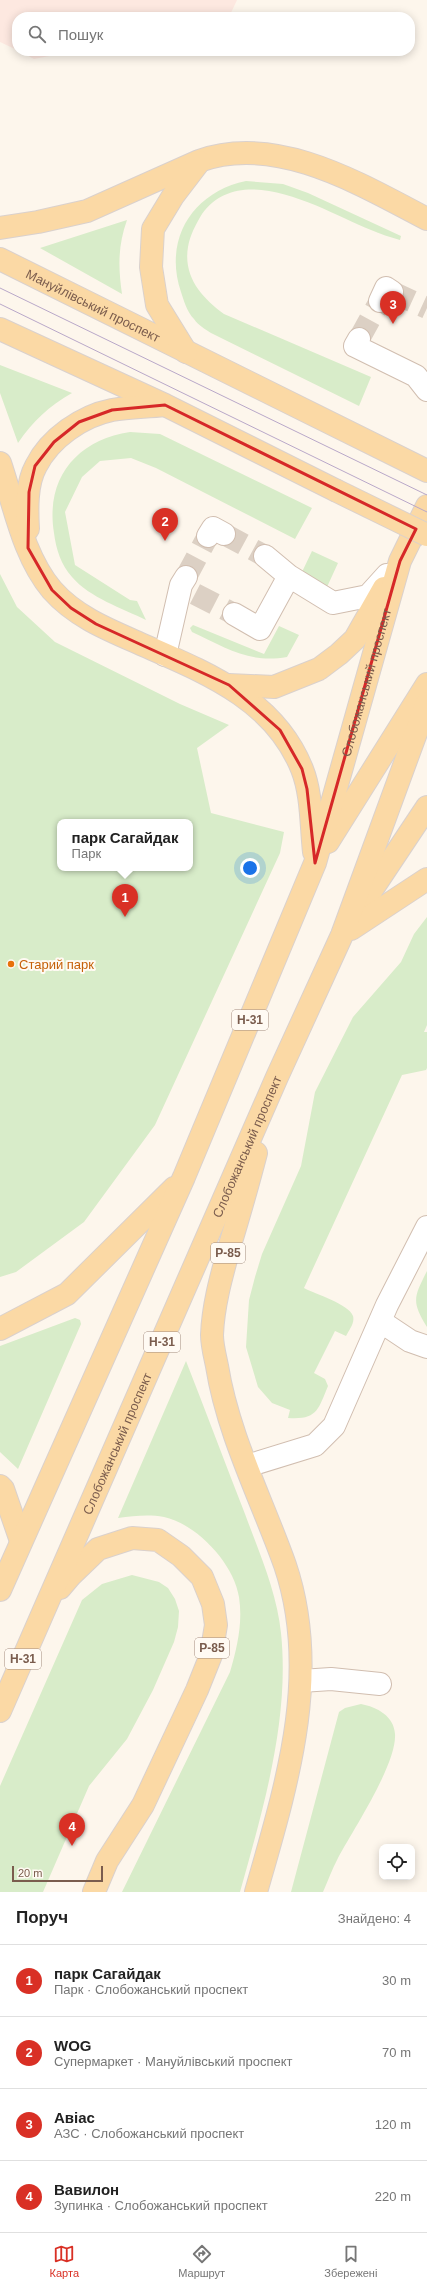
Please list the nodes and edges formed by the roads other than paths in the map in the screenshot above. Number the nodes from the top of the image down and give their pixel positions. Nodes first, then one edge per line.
1 (199, 161) junction
2 (427, 219) edge
3 (0, 228) edge
4 (0, 259) edge
5 (0, 329) edge
6 (359, 339) dead end
7 (186, 352) junction
8 (427, 390) edge
9 (165, 405) junction
10 (0, 463) edge
11 (427, 471) edge
12 (427, 506) edge
13 (427, 534) edge
14 (28, 548) junction
15 (265, 556) tunnel mouth
16 (400, 561) junction
17 (289, 576) junction
18 (188, 585) tunnel mouth
19 (234, 614) tunnel mouth
20 (165, 655) junction
21 (427, 684) edge
22 (229, 685) junction
23 (427, 703) edge
24 (427, 807) edge
25 (316, 863) junction
26 (427, 879) edge
27 (342, 935) junction
28 (277, 1077) junction
29 (184, 1177) junction
30 (427, 1227) edge
31 (380, 1321) junction
32 (0, 1329) edge
33 (427, 1347) edge
34 (247, 1466) junction
35 (0, 1486) edge
36 (21, 1541) junction
37 (0, 1590) edge
38 (46, 1607) junction
39 (301, 1681) junction
40 (380, 1684) dead end
41 (0, 1711) edge
42 (94, 1892) edge
43 (256, 1892) edge

1 - 2 main road
1 - 3 main road
1 - 7 main road
4 - 7 main road, Мануйлівський проспект
5 - 9 main road
6 - 8 lane
7 - 11 main road, Мануйлівський проспект
9 - 13 main road, bridge
9 - 14 main road
10 - 14 main road, Н-31
12 - 16 main road, Слобожанський проспект
14 - 20 main road, Н-31
15 - 17 lane
16 - 17 lane
16 - 22 main road
16 - 25 main road, Слобожанський проспект
17 - 19 lane
18 - 20 lane
20 - 22 main road, Н-31
21 - 25 main road, Слобожанський проспект
22 - 25 main road, Н-31
23 - 27 main road, Слобожанський проспект
24 - 27 main road, Слобожанський проспект / Н-31
25 - 29 main road, Слобожанський проспект / Н-31
26 - 27 main road
27 - 28 main road, Слобожанський проспект / Н-31
28 - 34 main road, Р-85
28 - 38 main road, Слобожанський проспект / Н-31
29 - 32 main road
29 - 36 main road, Слобожанський проспект / Н-31
30 - 31 lane
31 - 33 lane
31 - 34 lane
34 - 39 main road, Р-85
35 - 36 main road
36 - 37 main road, Слобожанський проспект / Н-31
38 - 41 main road, Слобожанський проспект / Н-31
38 - 42 main road, Р-85
39 - 40 lane
39 - 43 main road, Р-85

